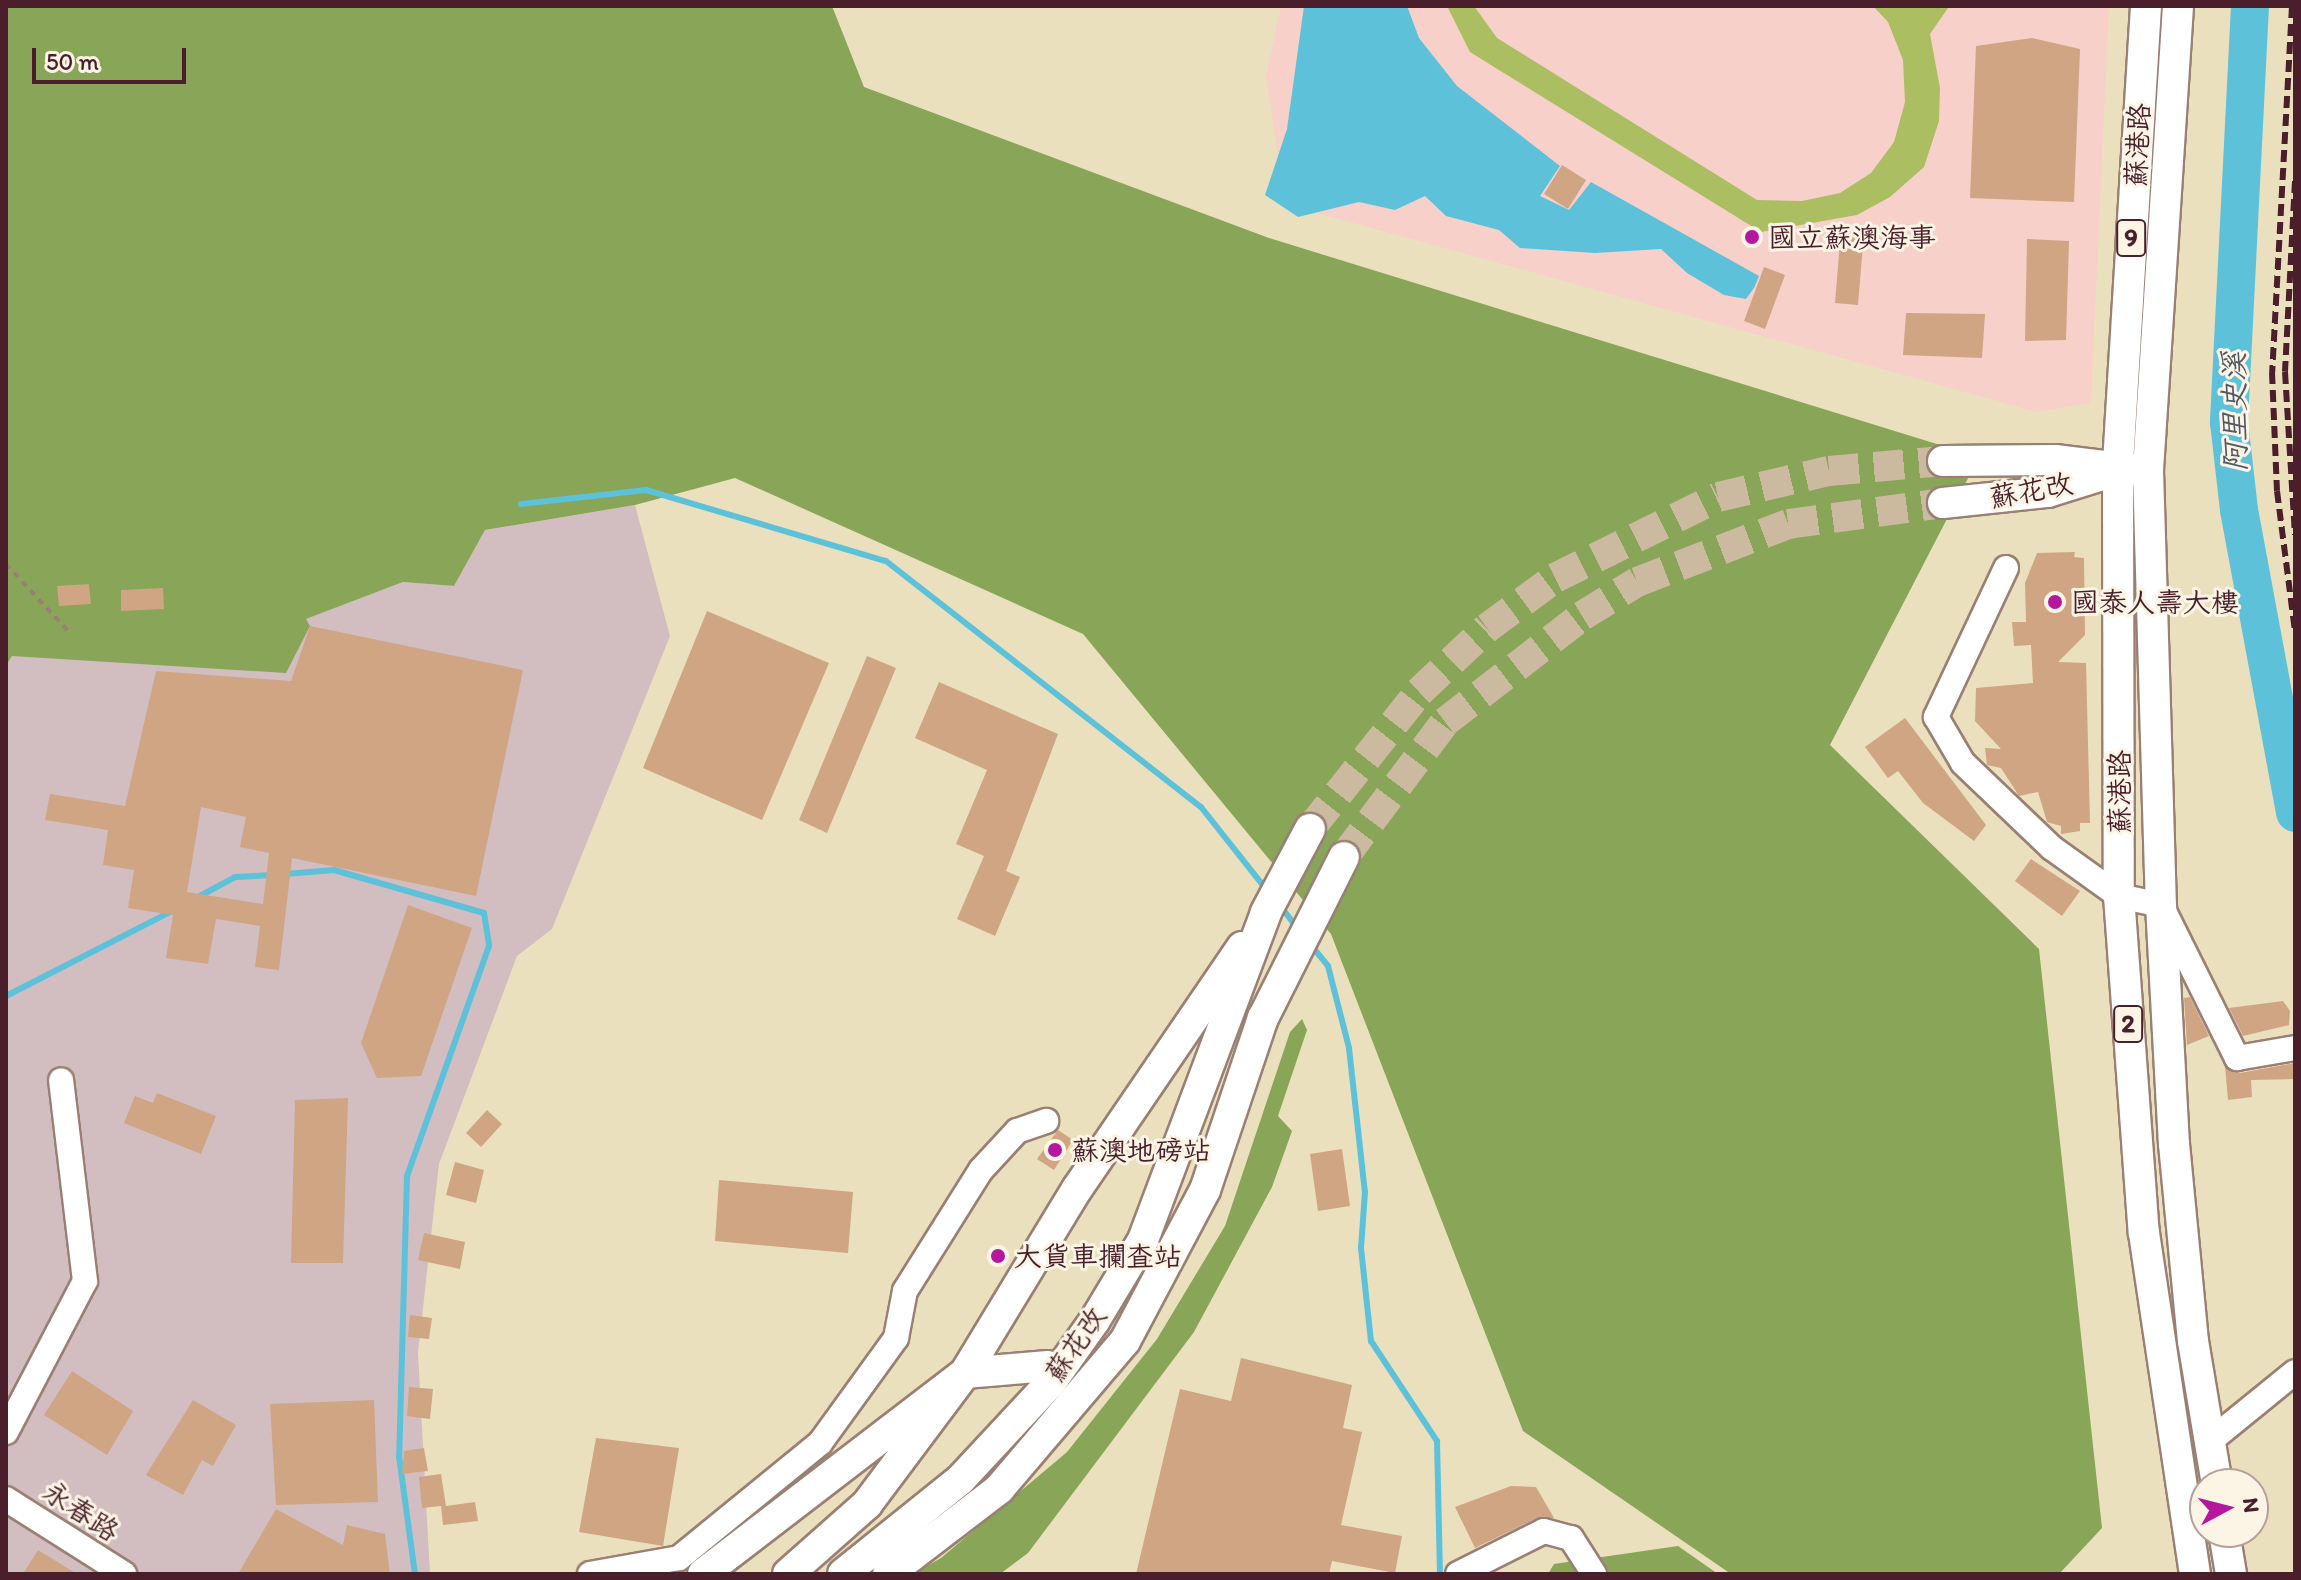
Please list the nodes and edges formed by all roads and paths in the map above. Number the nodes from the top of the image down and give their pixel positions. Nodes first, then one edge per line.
1 (2146, 6) edge
2 (2178, 6) edge
3 (1943, 461) tunnel mouth
4 (2118, 470) junction
5 (2148, 470) junction
6 (1943, 503) tunnel mouth
7 (6, 564) edge
8 (2006, 568) dead end
9 (70, 633) dead end
10 (1310, 829) tunnel mouth
11 (1344, 857) tunnel mouth
12 (2119, 896) junction
13 (2161, 905) junction
14 (1266, 912) junction
15 (2295, 1048) edge
16 (61, 1080) dead end
17 (1046, 1121) dead end
18 (1048, 1366) junction
19 (2295, 1372) edge
20 (965, 1373) junction
21 (6, 1432) edge
22 (2210, 1441) junction
23 (2214, 1468) edge
24 (6, 1499) edge
25 (2227, 1548) edge
26 (851, 1569) edge
27 (124, 1574) edge
28 (590, 1574) edge
29 (703, 1574) edge
30 (788, 1574) edge
31 (888, 1574) edge
32 (1458, 1574) edge
33 (1594, 1574) edge
34 (2195, 1574) edge
35 (2231, 1574) edge

1 - 4 main road, 蘇港路 / 9
2 - 5 main road, 蘇港路 / 9
3 - 4 main road, 蘇花改
4 - 5 main road, 蘇花改
4 - 6 main road, 蘇花改
4 - 12 main road, 蘇港路 / 2
5 - 13 main road, 蘇港路 / 2
7 - 9 path
8 - 12 street
10 - 14 main road, 蘇花改
11 - 31 main road, 蘇花改
12 - 13 street
12 - 34 main road, 蘇港路 / 2
13 - 15 street
13 - 22 main road, 蘇港路 / 2
14 - 18 main road
14 - 20 main road
14 - 26 main road, 蘇花改
16 - 21 street
17 - 28 street
18 - 20 main road
18 - 26 main road
19 - 22 street
20 - 29 main road
20 - 30 main road
22 - 23 main road, 蘇港路 / 2
24 - 27 street, 永春路
25 - 35 main road
32 - 33 street

